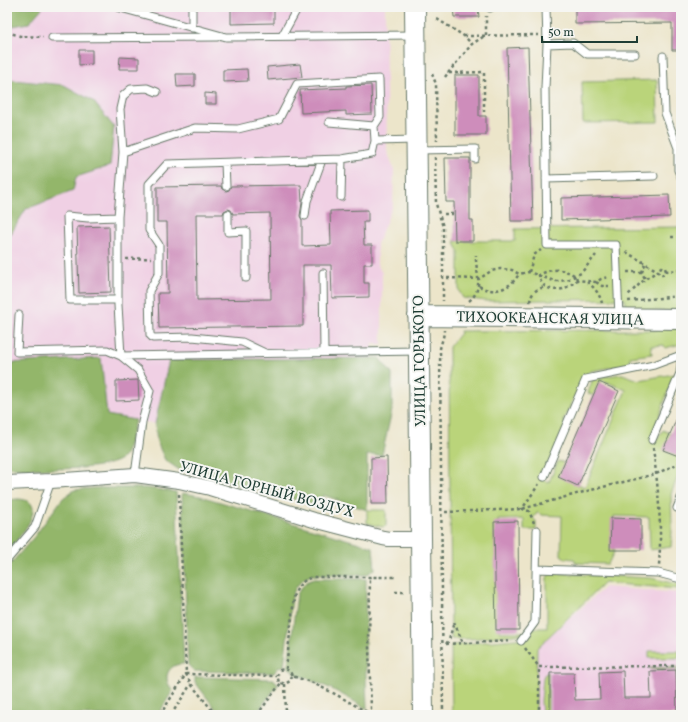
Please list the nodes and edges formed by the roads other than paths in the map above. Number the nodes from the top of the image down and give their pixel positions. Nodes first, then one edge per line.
1 (117, 7) edge
2 (192, 7) edge
3 (298, 7) edge
4 (415, 7) edge
5 (546, 7) edge
6 (192, 28) junction
7 (415, 35) junction
8 (282, 36) junction
9 (226, 37) junction
10 (52, 38) road end
11 (547, 44) junction
12 (635, 54) dead end
13 (663, 56) dead end
14 (157, 92) dead end
15 (329, 122) dead end
16 (374, 126) junction
17 (375, 140) junction
18 (416, 145) junction
19 (679, 146) edge
20 (123, 152) junction
21 (475, 158) dead end
22 (342, 159) junction
23 (322, 160) junction
24 (225, 163) junction
25 (654, 176) dead end
26 (681, 177) edge
27 (546, 179) junction
28 (226, 186) dead end
29 (341, 197) dead end
30 (228, 214) dead end
31 (306, 216) dead end
32 (118, 217) junction
33 (323, 273) dead end
34 (246, 278) dead end
35 (118, 300) junction
36 (19, 315) dead end
37 (418, 316) junction
38 (620, 319) junction
39 (681, 319) edge
40 (419, 351) junction
41 (324, 352) junction
42 (265, 353) junction
43 (681, 355) edge
44 (121, 356) junction
45 (681, 363) edge
46 (652, 440) road end
47 (135, 475) junction
48 (544, 477) road end
49 (51, 481) junction
50 (7, 483) edge
51 (681, 498) edge
52 (677, 508) dead end
53 (537, 530) road end
54 (421, 539) junction
55 (7, 560) edge
56 (537, 569) junction
57 (681, 579) edge
58 (521, 641) road end
59 (423, 715) edge

1 - 6 lane
2 - 6 lane
3 - 8 lane
4 - 7 main road, УЛИЦА ГОРЬКОГО
5 - 11 lane
6 - 9 lane
7 - 8 lane
7 - 18 main road, УЛИЦА ГОРЬКОГО
8 - 9 lane
9 - 10 lane
11 - 12 lane
11 - 27 lane
13 - 19 lane
14 - 20 lane
15 - 16 lane
16 - 17 lane
16 - 20 lane
17 - 18 lane
17 - 22 lane
18 - 21 lane
18 - 37 main road, УЛИЦА ГОРЬКОГО
19 - 26 lane
20 - 32 lane
22 - 23 lane
22 - 29 lane
23 - 24 lane
23 - 31 lane
24 - 28 lane
24 - 42 lane
25 - 27 lane
27 - 38 lane
30 - 34 lane
32 - 35 lane
32 - 35 lane
33 - 41 lane
35 - 44 lane
36 - 44 lane
37 - 38 main road, ТИХООКЕАНСКАЯ УЛИЦА
37 - 40 main road, УЛИЦА ГОРЬКОГО
38 - 39 main road, ТИХООКЕАНСКАЯ УЛИЦА
40 - 41 lane
40 - 54 main road, УЛИЦА ГОРЬКОГО
41 - 42 lane
42 - 44 lane
43 - 48 lane
44 - 47 lane
45 - 46 lane
47 - 49 street, УЛИЦА ГОРНЫЙ ВОЗДУХ
47 - 54 street, УЛИЦА ГОРНЫЙ ВОЗДУХ
49 - 50 street, УЛИЦА ГОРНЫЙ ВОЗДУХ
49 - 55 lane
51 - 52 lane
53 - 56 lane
54 - 59 main road, УЛИЦА ГОРЬКОГО
56 - 57 lane
56 - 58 lane

